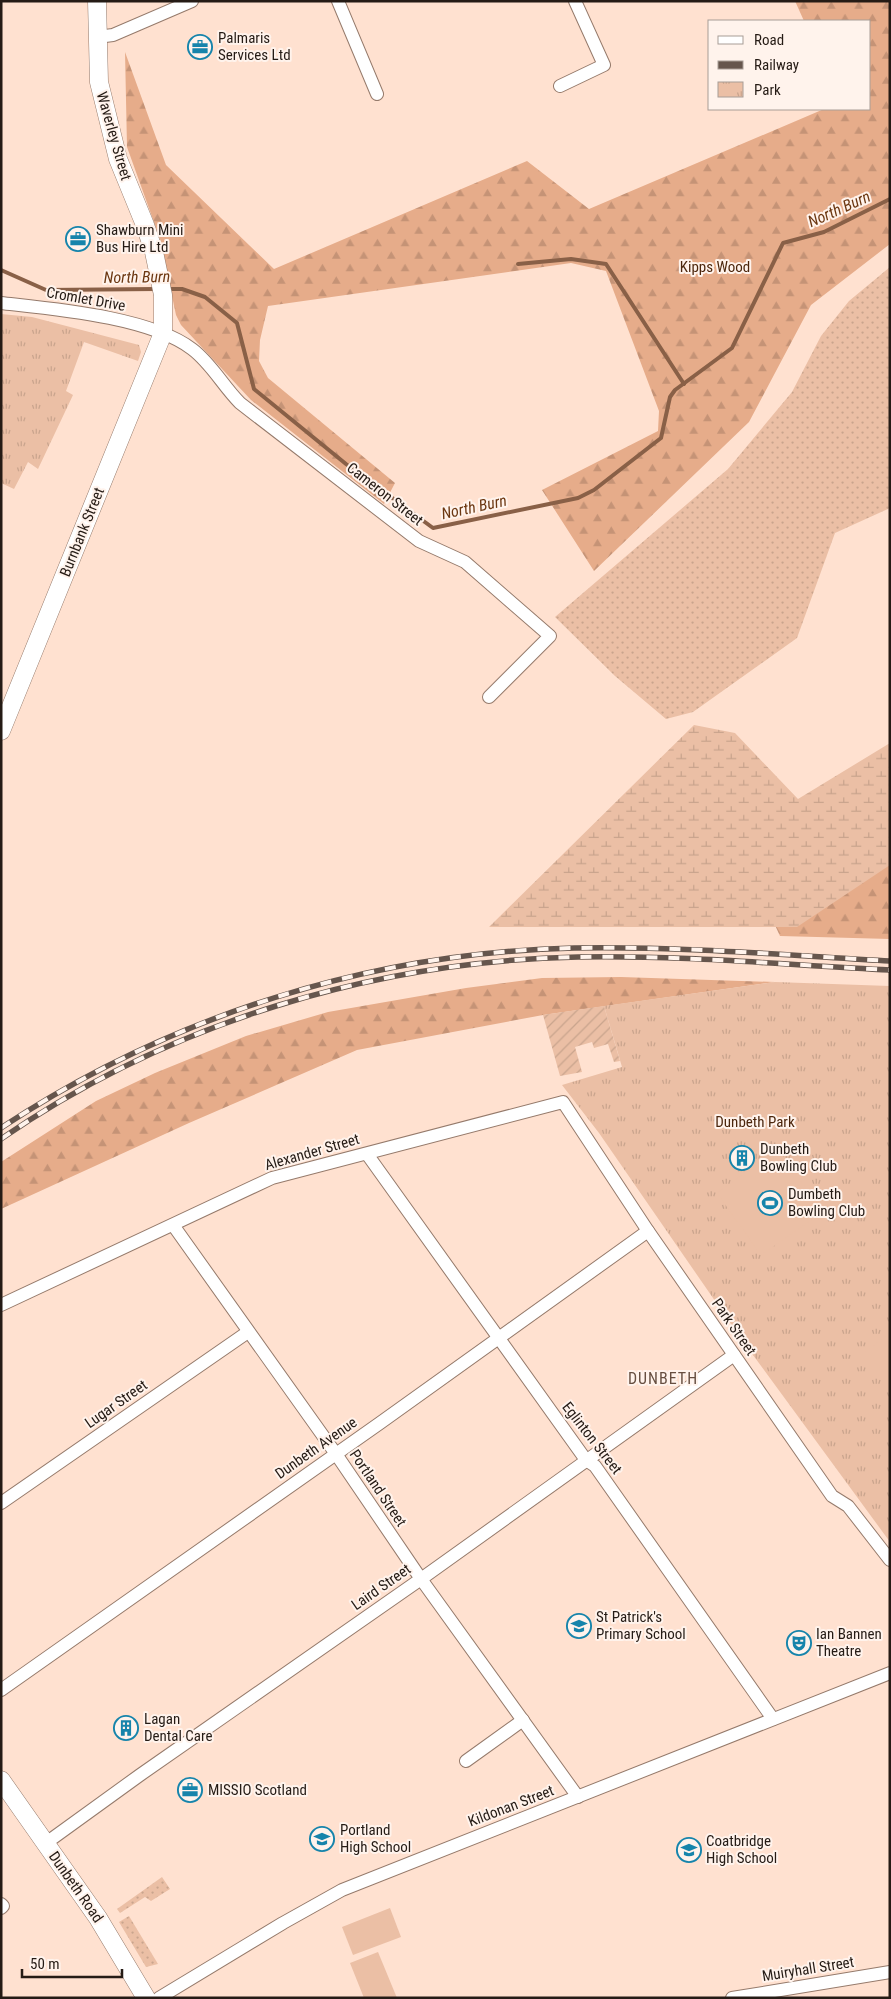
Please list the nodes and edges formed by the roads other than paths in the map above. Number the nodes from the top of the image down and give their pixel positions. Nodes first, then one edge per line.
1 (97, 1) edge
2 (192, 1) edge
3 (338, 1) edge
4 (575, 1) edge
5 (97, 37) junction
6 (560, 86) dead end
7 (377, 94) dead end
8 (1, 303) edge
9 (163, 333) junction
10 (489, 697) dead end
11 (6, 707) edge
12 (1, 731) edge
13 (563, 1102) joint
14 (367, 1154) junction
15 (173, 1225) junction
16 (648, 1231) junction
17 (1, 1305) edge
18 (248, 1332) junction
19 (499, 1339) junction
20 (734, 1355) junction
21 (336, 1454) junction
22 (586, 1460) junction
23 (1, 1502) edge
24 (890, 1560) edge
25 (421, 1579) junction
26 (890, 1673) edge
27 (1, 1690) edge
28 (773, 1719) junction
29 (523, 1720) junction
30 (466, 1760) dead end
31 (1, 1780) edge
32 (578, 1798) junction
33 (46, 1844) junction
34 (1, 1904) edge
35 (1, 1908) edge
36 (890, 1972) edge
37 (146, 1998) edge
38 (159, 1998) edge
39 (732, 1998) edge

1 - 5 main road, Waverley Street
2 - 5 street
3 - 7 street
4 - 6 street
5 - 9 main road, Waverley Street
8 - 9 street, Cromlet Drive
9 - 10 street, Cameron Street
9 - 11 main road, Burnbank Street
11 - 12 main road, Burnbank Street
13 - 14 street, Alexander Street
13 - 16 street, Park Street
14 - 15 street, Alexander Street
14 - 19 street, Eglinton Street
15 - 17 street, Alexander Street
15 - 18 street, Portland Street
16 - 19 street, Dunbeth Avenue
16 - 20 street, Park Street
18 - 21 street, Portland Street
18 - 23 street, Lugar Street
19 - 21 street, Dunbeth Avenue
19 - 22 street, Eglinton Street
20 - 22 street, Laird Street
20 - 24 street, Park Street
21 - 25 street, Portland Street
21 - 27 street, Dunbeth Avenue
22 - 25 street, Laird Street
22 - 28 street, Eglinton Street
25 - 29 street, Portland Street
25 - 33 street, Laird Street
26 - 28 street, Kildonan Street
28 - 32 street, Kildonan Street
29 - 30 street
29 - 32 street, Portland Street
31 - 33 main road, Dunbeth Road
32 - 38 street, Kildonan Street
33 - 37 main road, Dunbeth Road
34 - 35 street
36 - 39 street, Muiryhall Street

